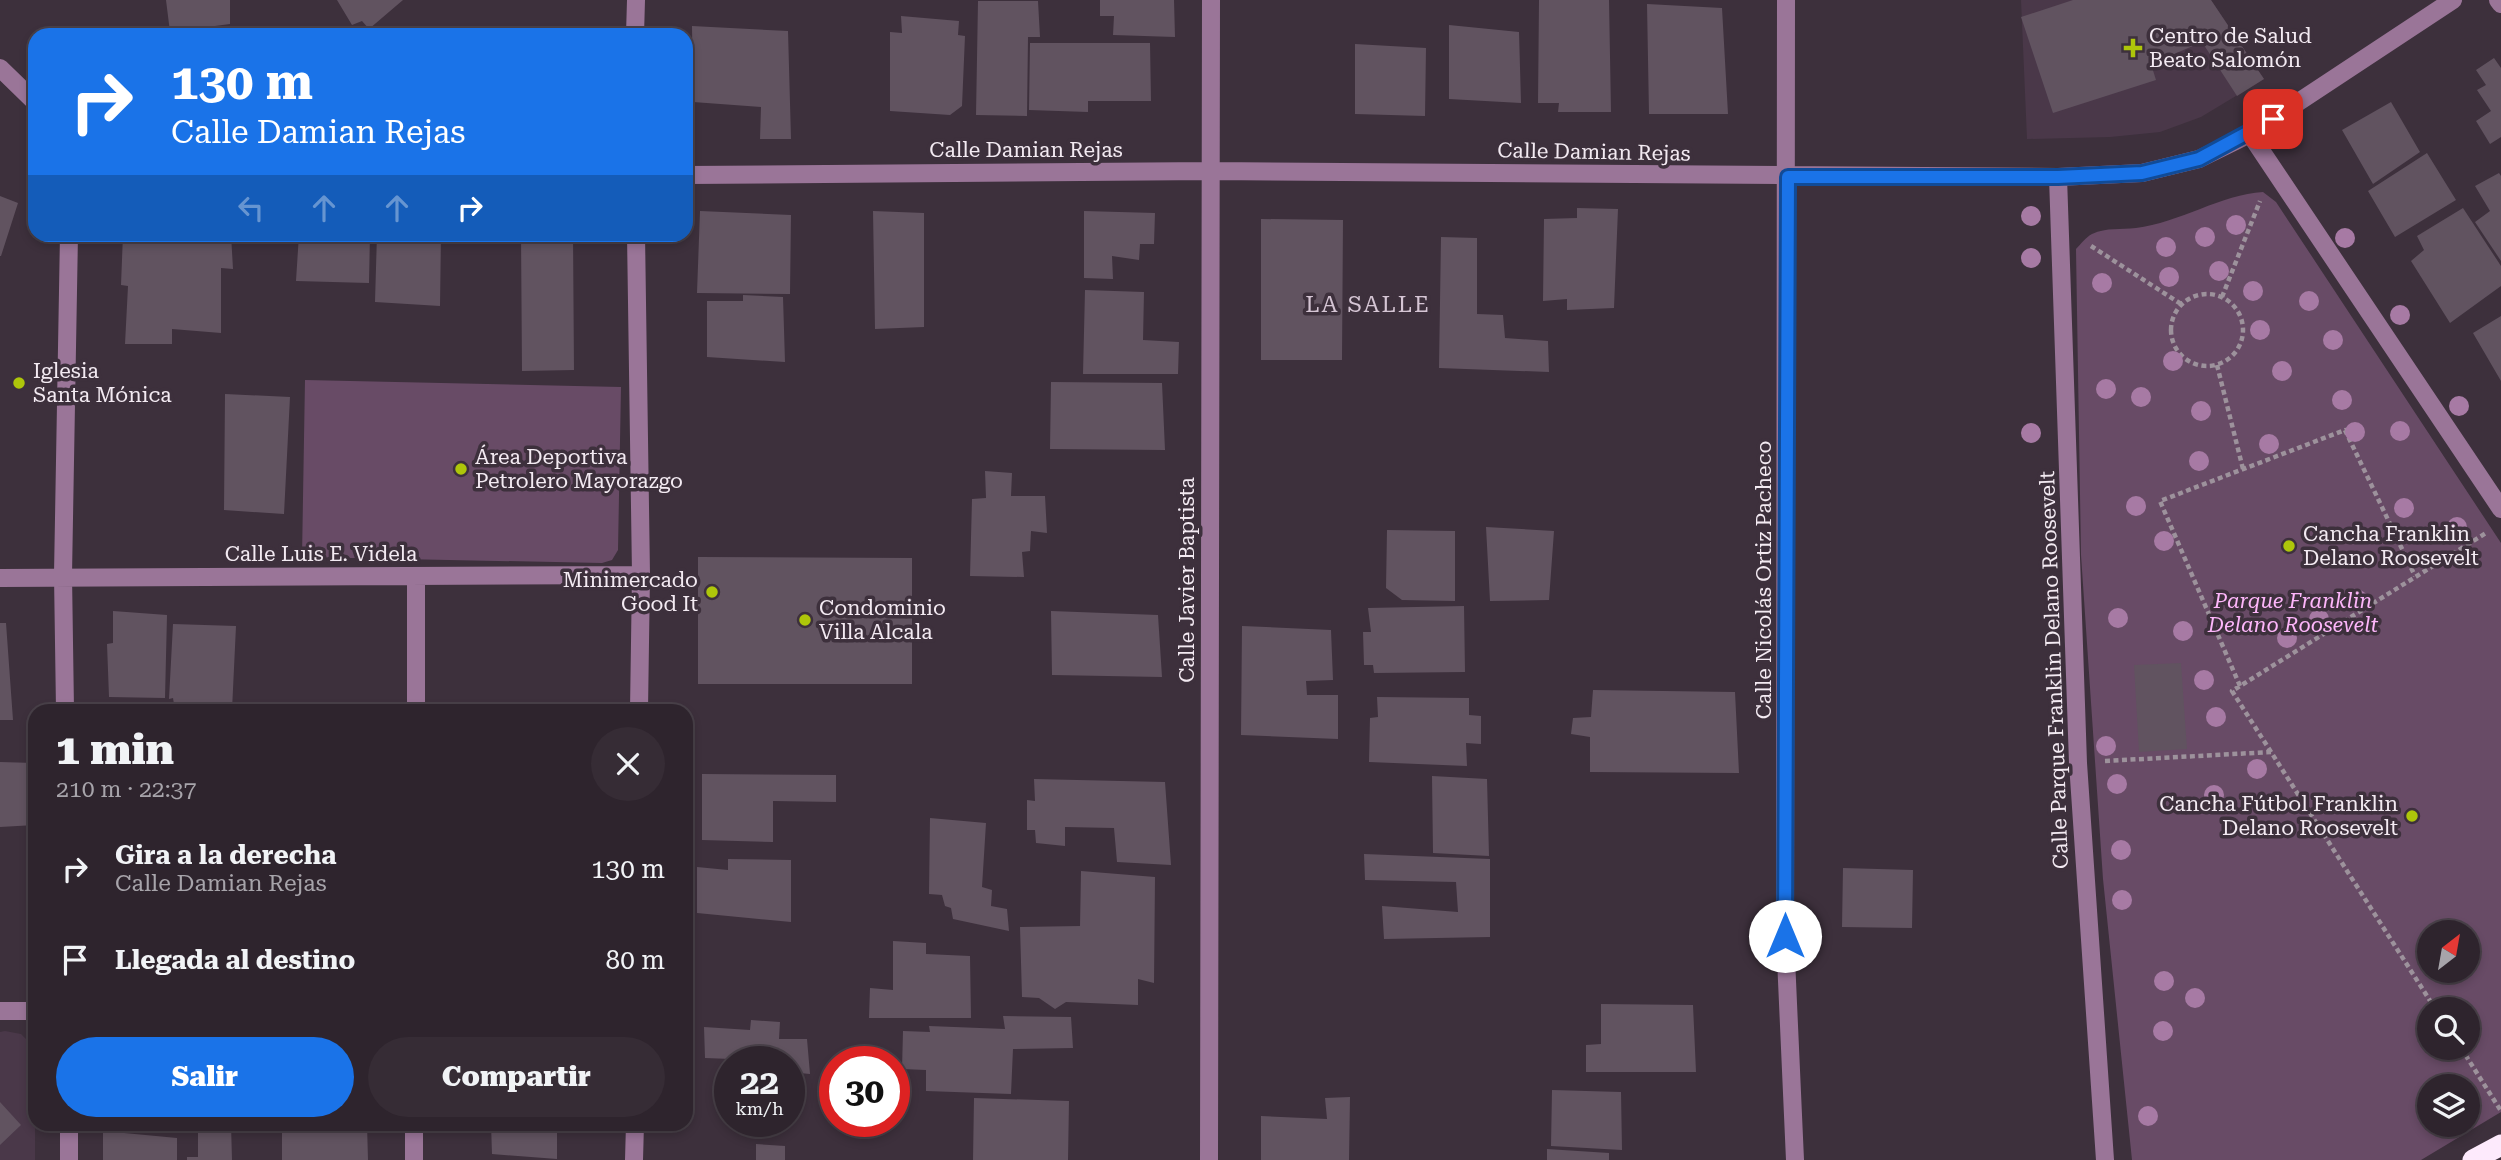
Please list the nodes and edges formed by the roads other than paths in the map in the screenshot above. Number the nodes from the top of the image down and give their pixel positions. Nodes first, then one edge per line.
1 (636, 0) edge
2 (1210, 0) edge
3 (1786, 0) edge
4 (2453, 0) edge
5 (635, 28) edge
6 (2, 73) edge
7 (28, 96) edge
8 (2250, 134) junction
9 (1211, 171) junction
10 (693, 175) edge
11 (1788, 177) junction
12 (2058, 177) junction
13 (69, 242) edge
14 (636, 242) edge
15 (2501, 509) edge
16 (64, 575) junction
17 (641, 575) junction
18 (416, 577) junction
19 (0, 578) edge
20 (65, 704) edge
21 (416, 704) edge
22 (639, 704) edge
23 (0, 1011) edge
24 (28, 1011) edge
25 (69, 1131) edge
26 (414, 1131) edge
27 (635, 1131) edge
28 (2501, 1145) edge
29 (69, 1160) edge
30 (414, 1160) edge
31 (634, 1160) edge
32 (1209, 1160) edge
33 (1795, 1160) edge
34 (2105, 1160) edge
35 (2473, 1160) edge

1 - 5 street
2 - 9 street, Calle Javier Baptista
3 - 11 street, Calle Nicolás Ortiz Pacheco
4 - 8 street, Calle Damian Rejas
6 - 7 street
8 - 12 street, Calle Damian Rejas
8 - 15 street
9 - 10 street, Calle Damian Rejas
9 - 11 street, Calle Damian Rejas
9 - 32 street, Calle Javier Baptista
11 - 12 street, Calle Damian Rejas
11 - 33 street, Calle Nicolás Ortiz Pacheco
12 - 34 street, Calle Parque Franklin Delano Roosevelt
13 - 16 street
14 - 17 street
16 - 18 street, Calle Luis E. Videla
16 - 19 street, Calle Luis E. Videla
16 - 20 street
17 - 18 street, Calle Luis E. Videla
17 - 22 street
18 - 21 street
23 - 24 street
25 - 29 street
26 - 30 street
27 - 31 street
28 - 35 highway

